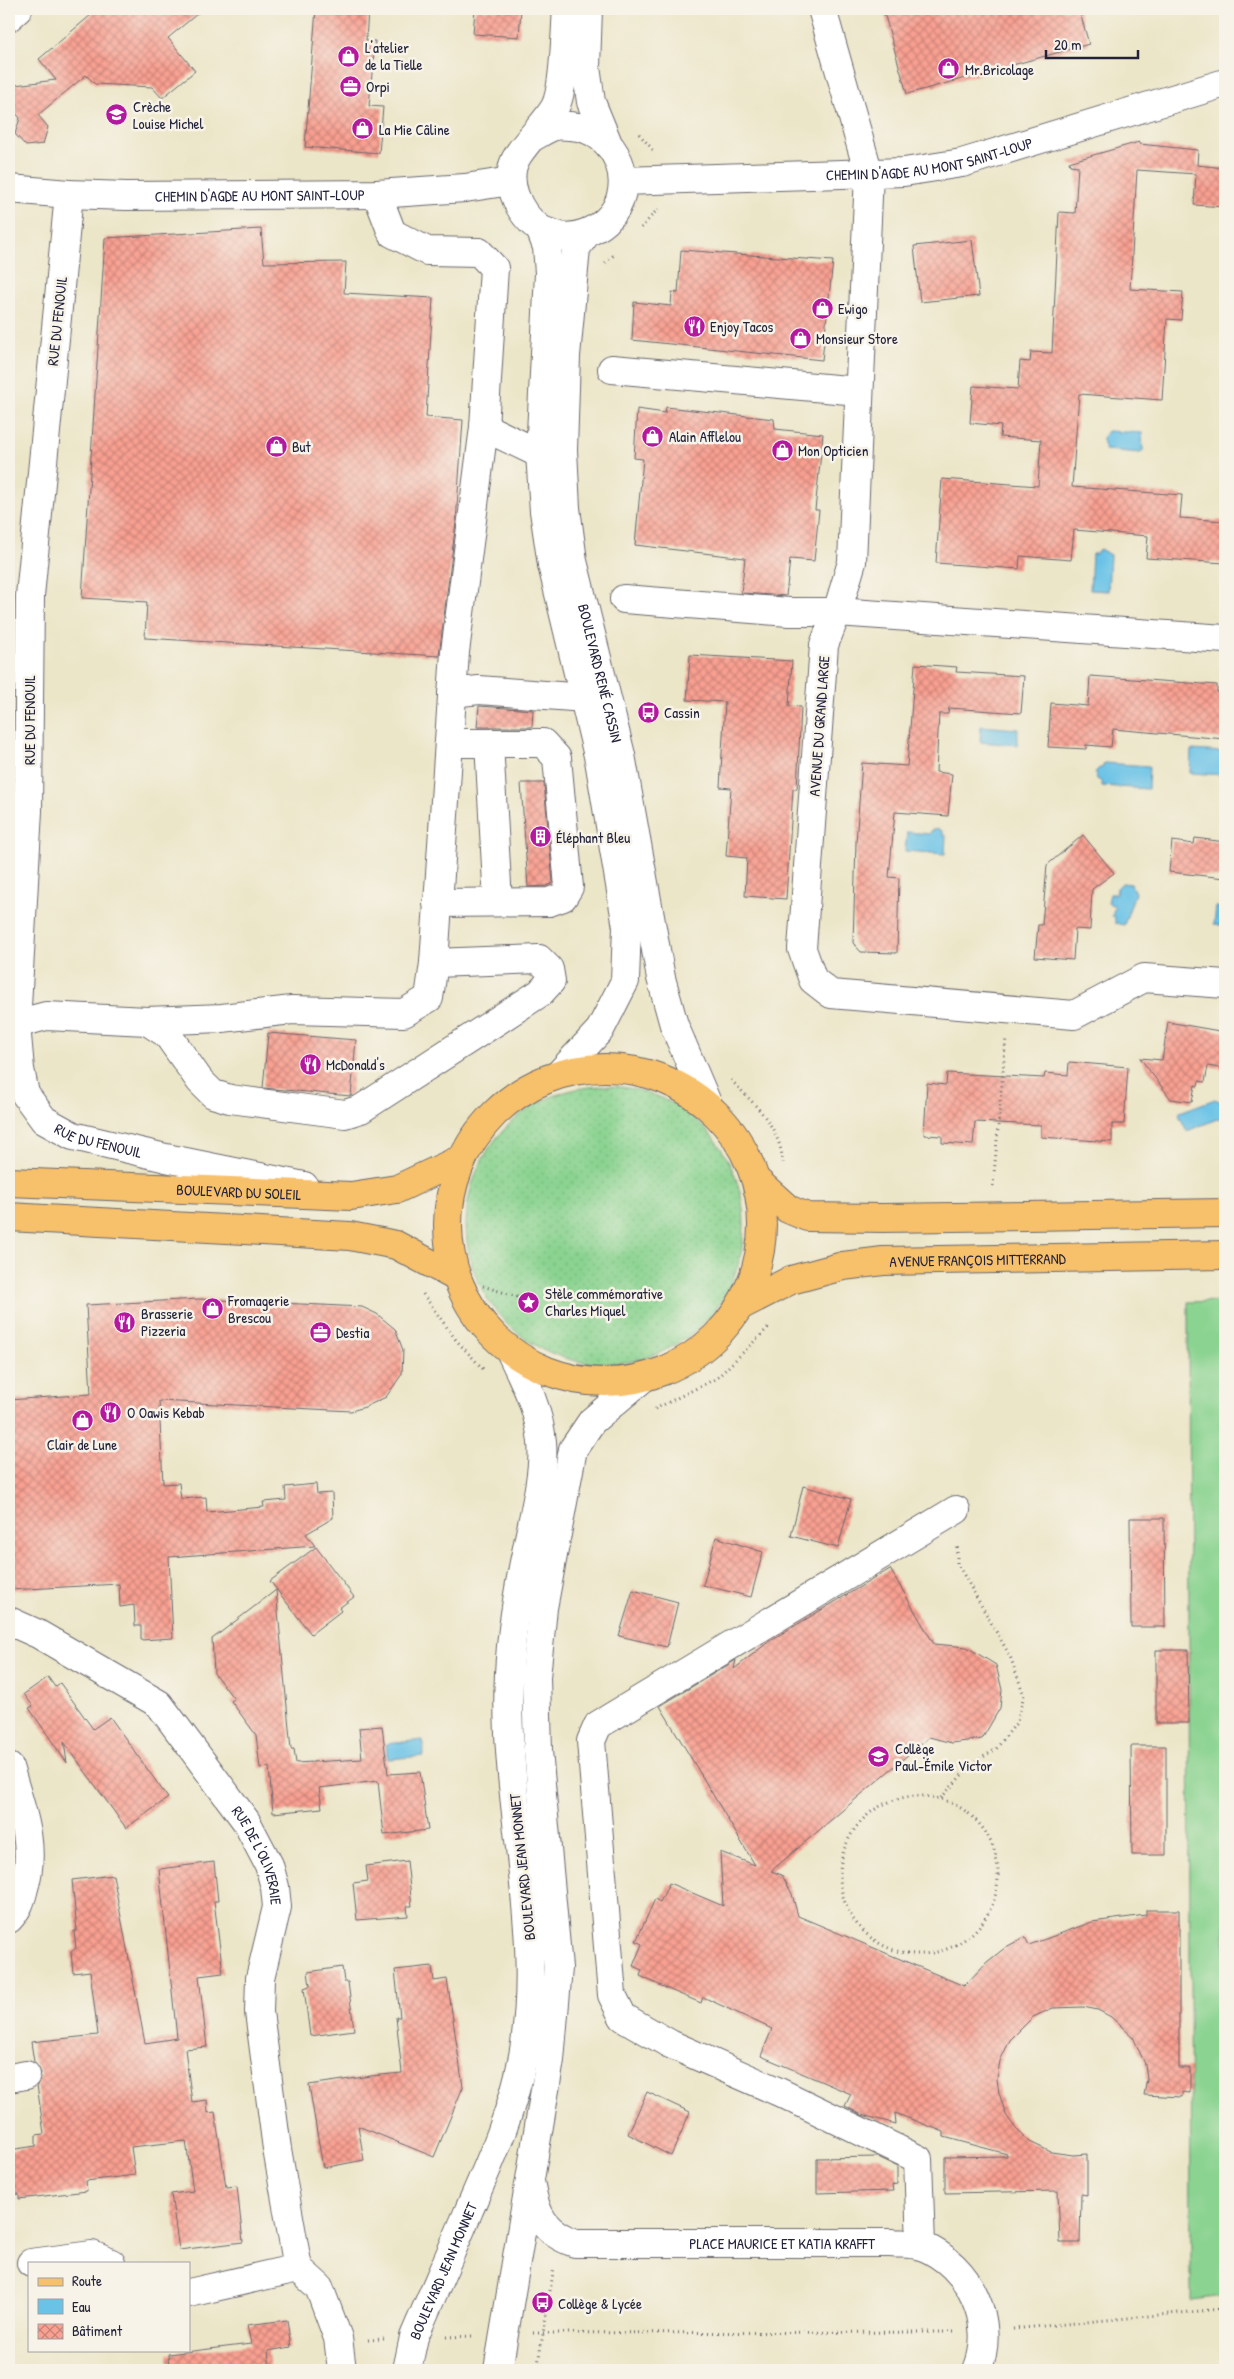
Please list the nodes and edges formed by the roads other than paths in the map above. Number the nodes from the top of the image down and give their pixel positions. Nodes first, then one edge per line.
1 (18, 9) edge
2 (567, 9) edge
3 (588, 9) edge
4 (822, 9) edge
5 (9, 17) edge
6 (1225, 83) edge
7 (531, 138) junction
8 (607, 141) junction
9 (869, 174) junction
10 (511, 181) junction
11 (623, 181) junction
12 (9, 189) edge
13 (70, 194) junction
14 (377, 194) junction
15 (540, 229) junction
16 (587, 233) junction
17 (612, 369) dead end
18 (859, 391) junction
19 (484, 427) junction
20 (540, 454) junction
21 (19, 595) edge
22 (624, 599) dead end
23 (838, 612) junction
24 (1225, 639) edge
25 (452, 693) junction
26 (584, 698) junction
27 (449, 743) junction
28 (489, 743) junction
29 (498, 902) junction
30 (438, 903) junction
31 (434, 963) junction
32 (1225, 984) edge
33 (146, 1021) junction
34 (16, 1024) junction
35 (560, 1074) junction
36 (17, 1098) edge
37 (708, 1105) junction
38 (462, 1159) junction
39 (9, 1182) edge
40 (757, 1182) junction
41 (351, 1196) junction
42 (1225, 1213) edge
43 (9, 1217) edge
44 (1225, 1256) edge
45 (456, 1277) junction
46 (740, 1306) junction
47 (510, 1350) junction
48 (643, 1378) junction
49 (956, 1510) road end
50 (9, 1620) edge
51 (9, 1767) edge
52 (9, 1919) edge
53 (530, 2179) junction
54 (921, 2246) junction
55 (37, 2262) edge
56 (109, 2262) edge
57 (298, 2268) junction
58 (190, 2293) edge
59 (342, 2370) edge
60 (407, 2370) edge
61 (498, 2370) edge
62 (977, 2370) edge

1 - 5 street
2 - 7 street
3 - 8 street
4 - 9 street, AVENUE DU GRAND LARGE
6 - 9 street, CHEMIN D'AGDE AU MONT SAINT-LOUP
7 - 8 street
7 - 10 street
8 - 11 street
9 - 11 street, CHEMIN D'AGDE AU MONT SAINT-LOUP
9 - 18 street, AVENUE DU GRAND LARGE
10 - 14 street, CHEMIN D'AGDE AU MONT SAINT-LOUP
10 - 15 street
11 - 16 street
12 - 13 street, CHEMIN D'AGDE AU MONT SAINT-LOUP
13 - 14 street, CHEMIN D'AGDE AU MONT SAINT-LOUP
13 - 21 street, RUE DU FENOUIL
14 - 19 street
15 - 16 street
15 - 20 street, BOULEVARD RENÉ CASSIN
16 - 37 street, BOULEVARD RENÉ CASSIN
17 - 18 street
18 - 23 street, AVENUE DU GRAND LARGE
19 - 20 street
19 - 25 street
20 - 26 street, BOULEVARD RENÉ CASSIN
21 - 34 street, RUE DU FENOUIL
22 - 23 street
23 - 24 street
23 - 32 street, AVENUE DU GRAND LARGE
25 - 26 street
25 - 27 street
26 - 35 street, BOULEVARD RENÉ CASSIN
27 - 28 street
27 - 30 street
28 - 29 street
28 - 29 street
29 - 30 street
30 - 31 street
31 - 33 street
31 - 33 street
33 - 34 street
34 - 36 street, RUE DU FENOUIL
35 - 37 main road
35 - 38 main road
36 - 41 street, RUE DU FENOUIL
37 - 40 main road
38 - 41 main road, BOULEVARD DU SOLEIL
38 - 45 main road
39 - 41 main road, BOULEVARD DU SOLEIL
40 - 42 main road
40 - 46 main road
43 - 45 main road
44 - 46 main road, AVENUE FRANÇOIS MITTERRAND
45 - 47 main road
46 - 48 main road
47 - 48 main road
47 - 60 street, BOULEVARD JEAN MONNET
48 - 53 street, BOULEVARD JEAN MONNET
49 - 54 street
50 - 57 street, RUE DE L'OLIVERAIE
51 - 52 street
53 - 54 street, PLACE MAURICE ET KATIA KRAFFT
53 - 61 street, BOULEVARD JEAN MONNET
54 - 62 street, PLACE MAURICE ET KATIA KRAFFT
55 - 56 street
57 - 58 street
57 - 59 street

